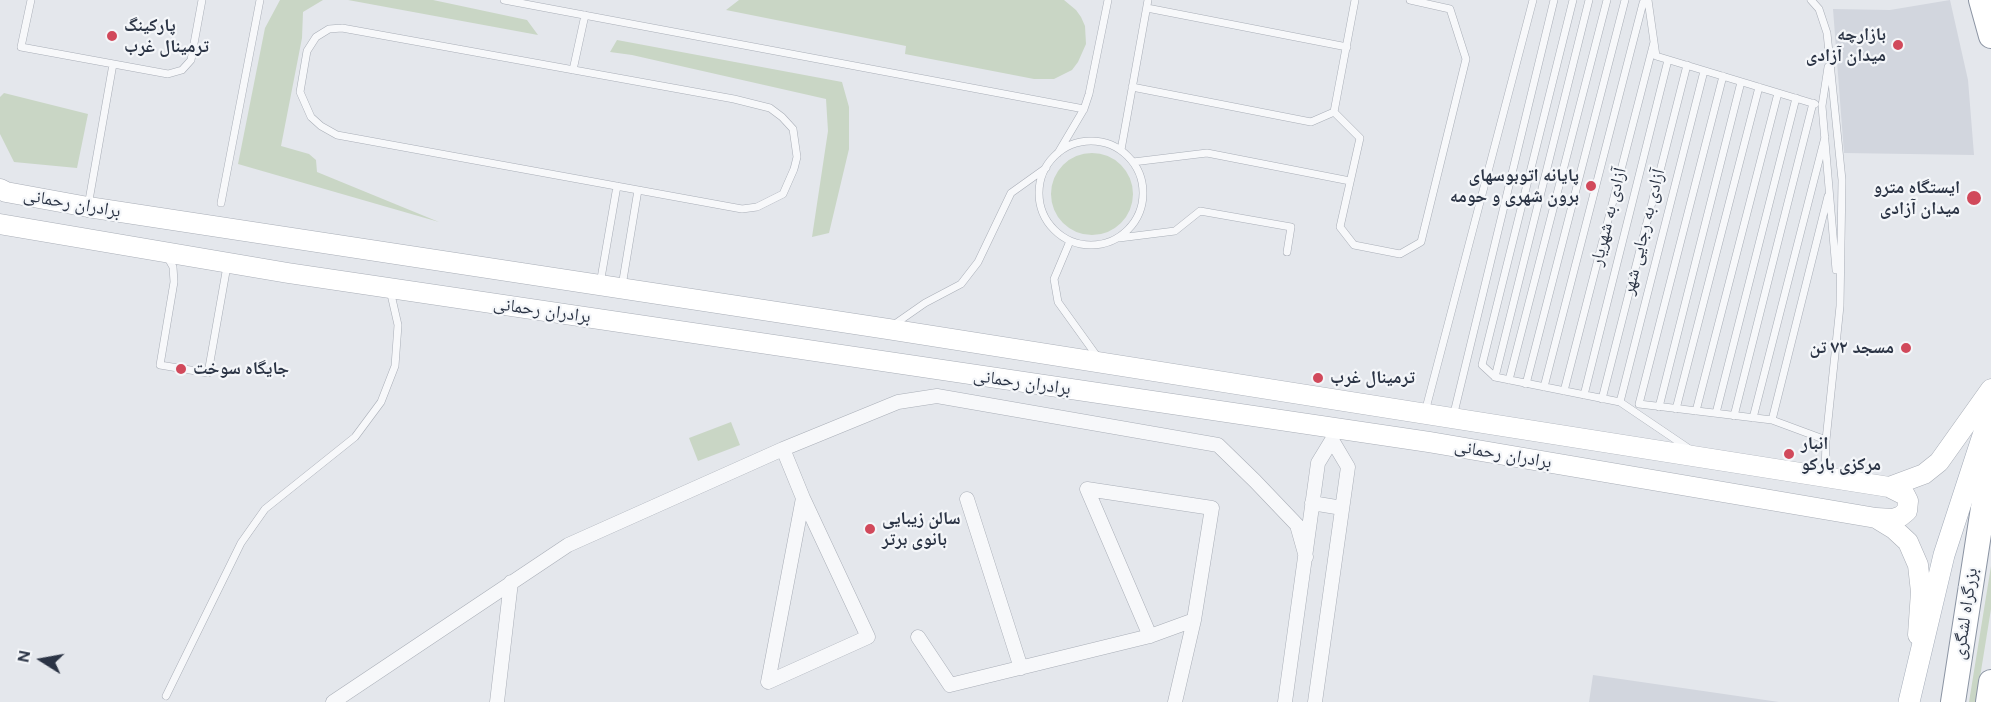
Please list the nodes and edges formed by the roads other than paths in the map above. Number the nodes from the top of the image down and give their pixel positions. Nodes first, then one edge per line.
1 (31, 0) edge
2 (202, 0) edge
3 (260, 0) edge
4 (504, 0) edge
5 (1108, 0) edge
6 (1356, 0) edge
7 (1410, 0) edge
8 (1533, 0) edge
9 (1554, 0) edge
10 (1573, 0) edge
11 (1589, 0) edge
12 (1607, 0) edge
13 (1625, 0) edge
14 (1811, 0) edge
15 (1981, 0) edge
16 (1645, 1) edge
17 (1147, 4) edge
18 (585, 15) junction
19 (1991, 36) edge
20 (1654, 42) junction
21 (1347, 47) junction
22 (1829, 57) junction
23 (1668, 60) junction
24 (114, 64) junction
25 (1687, 66) junction
26 (573, 70) junction
27 (1704, 71) junction
28 (1723, 76) junction
29 (1741, 82) junction
30 (1132, 87) junction
31 (1759, 87) junction
32 (1778, 93) junction
33 (1796, 98) junction
34 (1813, 103) junction
35 (1822, 106) junction
36 (1084, 109) junction
37 (1334, 112) junction
38 (1825, 137) junction
39 (1121, 150) junction
40 (1057, 154) junction
41 (1133, 162) junction
42 (1046, 168) junction
43 (1350, 181) junction
44 (617, 186) junction
45 (0, 189) edge
46 (638, 190) junction
47 (1829, 190) junction
48 (221, 203) dead end
49 (88, 207) junction
50 (0, 224) edge
51 (1119, 238) junction
52 (1070, 241) junction
53 (155, 251) junction
54 (1287, 252) dead end
55 (228, 263) junction
56 (599, 285) junction
57 (390, 288) junction
58 (621, 288) junction
59 (1840, 306) junction
60 (888, 329) junction
61 (1102, 364) junction
62 (1495, 377) junction
63 (1509, 380) junction
64 (1526, 384) junction
65 (1544, 387) junction
66 (1991, 389) edge
67 (1564, 391) junction
68 (1584, 395) junction
69 (1602, 399) junction
70 (1620, 402) junction
71 (1659, 406) junction
72 (1676, 409) junction
73 (1696, 411) junction
74 (1991, 411) edge
75 (1716, 413) junction
76 (1424, 414) junction
77 (1734, 416) junction
78 (1753, 418) junction
79 (1453, 419) junction
80 (1772, 420) junction
81 (1334, 434) junction
82 (1826, 441) junction
83 (783, 449) junction
84 (1991, 456) edge
85 (1700, 457) junction
86 (1825, 477) junction
87 (1889, 487) junction
88 (803, 498) junction
89 (967, 499) dead end
90 (1312, 503) junction
91 (1342, 508) junction
92 (1876, 518) junction
93 (1306, 557) junction
94 (511, 582) junction
95 (1194, 621) junction
96 (1150, 636) junction
97 (918, 637) dead end
98 (1021, 668) junction
99 (1916, 670) junction
100 (1991, 682) edge
101 (166, 696) dead end
102 (333, 702) edge
103 (497, 702) edge
104 (1175, 702) edge
105 (1285, 702) edge
106 (1315, 702) edge
107 (1909, 702) edge
108 (1953, 702) edge
109 (1988, 702) edge

1 - 24 lane
2 - 24 lane
3 - 48 lane
4 - 18 lane
5 - 36 lane
6 - 21 lane
7 - 43 lane
8 - 76 lane
9 - 79 lane
10 - 62 lane
11 - 62 lane
12 - 63 lane
13 - 64 lane
14 - 22 lane
15 - 19 highway
16 - 20 lane
16 - 65 lane
17 - 21 lane
17 - 30 lane
18 - 26 lane
18 - 36 lane
20 - 23 lane
20 - 67 lane, آزادی به شهریار
21 - 37 lane
22 - 35 lane
22 - 59 lane
23 - 25 lane
23 - 68 lane
24 - 49 lane
25 - 27 lane
25 - 69 lane, آزادی به رجایی شهر
26 - 44 lane
26 - 46 lane
27 - 28 lane
27 - 70 lane
28 - 29 lane
28 - 71 lane
29 - 31 lane
29 - 71 lane
30 - 37 lane
30 - 39 lane
31 - 32 lane
31 - 72 lane
32 - 33 lane
32 - 73 lane
33 - 34 lane
33 - 75 lane
34 - 35 lane
34 - 77 lane
35 - 38 lane
36 - 40 lane
37 - 43 lane
38 - 47 lane
38 - 78 lane
39 - 40 lane
39 - 41 lane
40 - 42 lane
41 - 43 lane
41 - 51 lane
42 - 52 lane
42 - 60 lane
44 - 46 lane
44 - 56 lane
45 - 49 main road, برادران رحمانی
46 - 58 lane
47 - 59 lane
47 - 80 lane
49 - 56 main road, برادران رحمانی
50 - 53 main road, برادران رحمانی
51 - 52 lane
51 - 54 lane
52 - 61 lane
53 - 55 main road, برادران رحمانی
53 - 55 lane
55 - 57 main road, برادران رحمانی
56 - 58 main road, برادران رحمانی
57 - 81 main road, برادران رحمانی
57 - 101 lane
58 - 60 main road, برادران رحمانی
59 - 82 lane
60 - 61 main road, برادران رحمانی
61 - 76 main road, برادران رحمانی
62 - 63 lane
63 - 64 lane
64 - 65 lane
65 - 67 lane
66 - 87 main road
67 - 68 lane
68 - 69 lane
69 - 70 lane
70 - 85 lane
71 - 72 lane
72 - 73 lane
73 - 75 lane
74 - 99 main road
75 - 77 lane
76 - 79 main road, برادران رحمانی
77 - 78 lane
78 - 80 lane
79 - 85 main road, برادران رحمانی
80 - 82 lane
81 - 90 street
81 - 91 street
81 - 92 main road, برادران رحمانی
82 - 86 lane
83 - 88 street
83 - 93 street
83 - 94 street
84 - 108 highway, بزرگراه لشگری
85 - 86 main road, برادران رحمانی
86 - 87 main road, برادران رحمانی
87 - 92 main road
88 - 88 street
89 - 98 street
90 - 91 street
90 - 93 street
91 - 106 street
92 - 99 main road, برادران رحمانی
93 - 105 street
94 - 102 street
94 - 103 street
95 - 96 street
95 - 96 street
95 - 104 street
96 - 98 street
97 - 98 street
99 - 107 main road
100 - 109 highway

